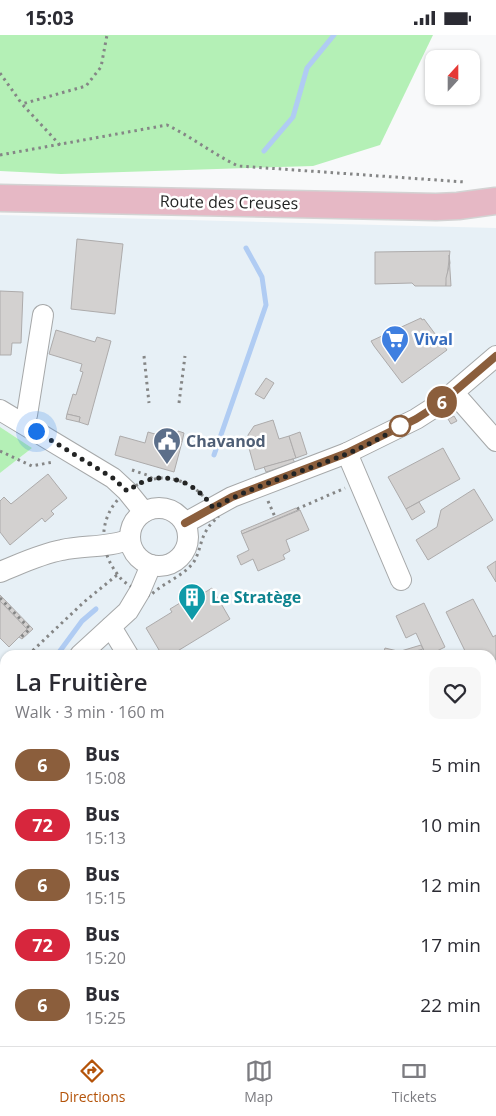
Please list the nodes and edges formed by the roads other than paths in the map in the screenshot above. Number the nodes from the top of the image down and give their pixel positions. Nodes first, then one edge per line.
1 (463, 194) junction
2 (0, 198) edge
3 (496, 201) edge
4 (496, 213) edge
5 (43, 315) dead end
6 (496, 356) edge
7 (454, 393) junction
8 (0, 410) edge
9 (22, 423) junction
10 (496, 441) edge
11 (347, 453) junction
12 (144, 512) junction
13 (185, 523) junction
14 (130, 539) junction
15 (151, 565) junction
16 (0, 573) edge
17 (401, 580) dead end
18 (111, 627) junction
19 (86, 650) edge
20 (125, 650) edge

1 - 2 main road, Route des Creuses
1 - 3 main road, Route des Creuses
1 - 4 main road, Route des Creuses
5 - 9 street
6 - 7 street
7 - 10 street
7 - 11 street
8 - 9 street
9 - 12 street
11 - 13 street
11 - 17 street
12 - 13 street
12 - 14 street
13 - 15 street
14 - 15 street
14 - 16 street
15 - 18 street
18 - 19 street
18 - 20 street

